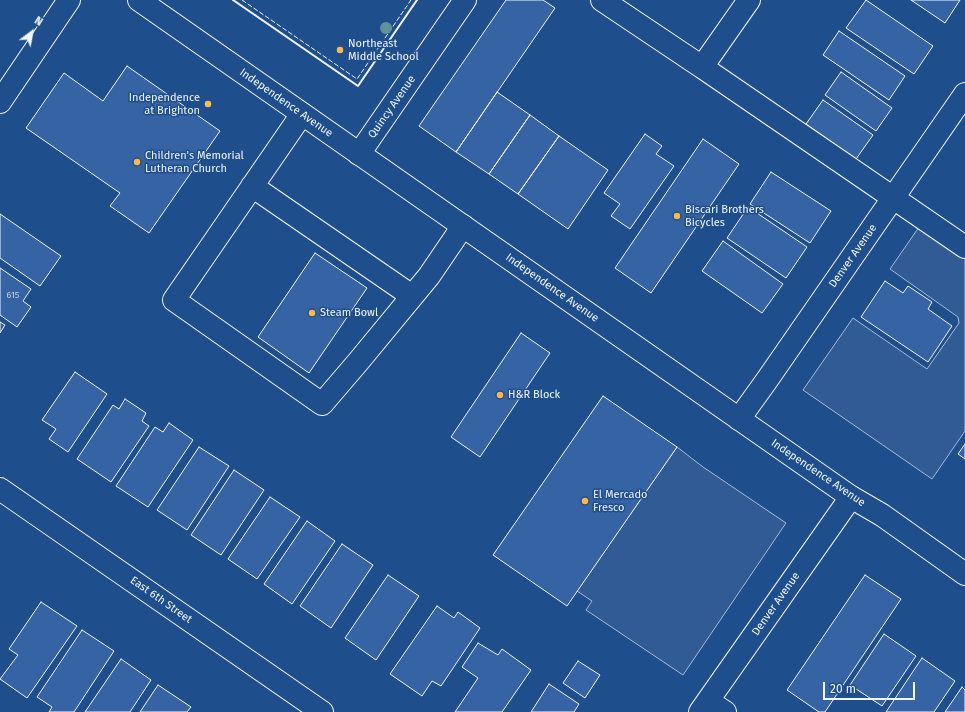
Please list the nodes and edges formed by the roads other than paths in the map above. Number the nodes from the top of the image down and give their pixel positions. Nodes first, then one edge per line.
1 (69, 0) edge
2 (139, 0) edge
3 (465, 0) edge
4 (602, 0) edge
5 (749, 0) edge
6 (702, 67) junction
7 (965, 94) edge
8 (0, 102) edge
9 (302, 114) junction
10 (359, 154) junction
11 (252, 186) junction
12 (893, 198) junction
13 (463, 226) junction
14 (965, 247) edge
15 (412, 296) junction
16 (739, 419) junction
17 (0, 489) edge
18 (851, 497) junction
19 (965, 574) edge
20 (711, 708) edge
21 (322, 712) edge

1 - 8 street
2 - 9 street, Independence Avenue
3 - 10 street, Quincy Avenue
4 - 6 street
5 - 6 street
6 - 12 street
7 - 12 street, Denver Avenue
9 - 10 street, Independence Avenue
9 - 11 street
10 - 13 street, Independence Avenue
11 - 15 street
11 - 15 street
12 - 14 street
12 - 16 street, Denver Avenue
13 - 15 street
13 - 16 street, Independence Avenue
16 - 18 street, Independence Avenue
17 - 21 street, East 6th Street
18 - 19 street, Independence Avenue
18 - 20 street, Denver Avenue

